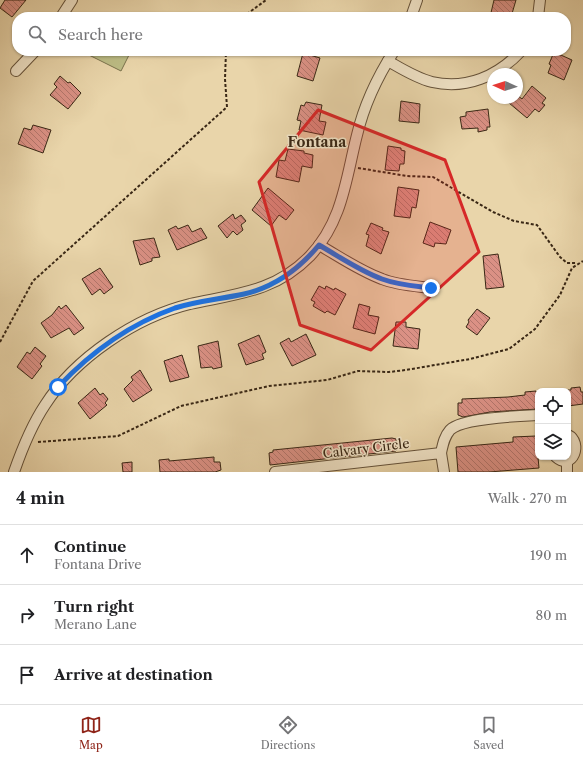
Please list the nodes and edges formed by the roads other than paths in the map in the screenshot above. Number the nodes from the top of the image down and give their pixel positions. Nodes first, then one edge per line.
1 (72, 0) edge
2 (417, 0) edge
3 (540, 0) edge
4 (64, 12) edge
5 (413, 12) edge
6 (539, 12) edge
7 (30, 56) edge
8 (391, 56) edge
9 (516, 56) edge
10 (388, 61) junction
11 (16, 70) dead end
12 (319, 245) junction
13 (431, 288) dead end
14 (535, 415) edge
15 (571, 436) edge
16 (581, 446) edge
17 (442, 453) junction
18 (559, 460) edge
19 (567, 467) edge
20 (14, 472) edge
21 (275, 472) edge
22 (444, 472) edge

1 - 4 street
2 - 5 street
3 - 6 street
7 - 11 street
8 - 10 street
9 - 10 street
10 - 12 street
12 - 13 street
12 - 20 street
14 - 17 street
15 - 16 street
16 - 19 street
17 - 21 street, Calvary Circle
17 - 22 street
18 - 19 street

